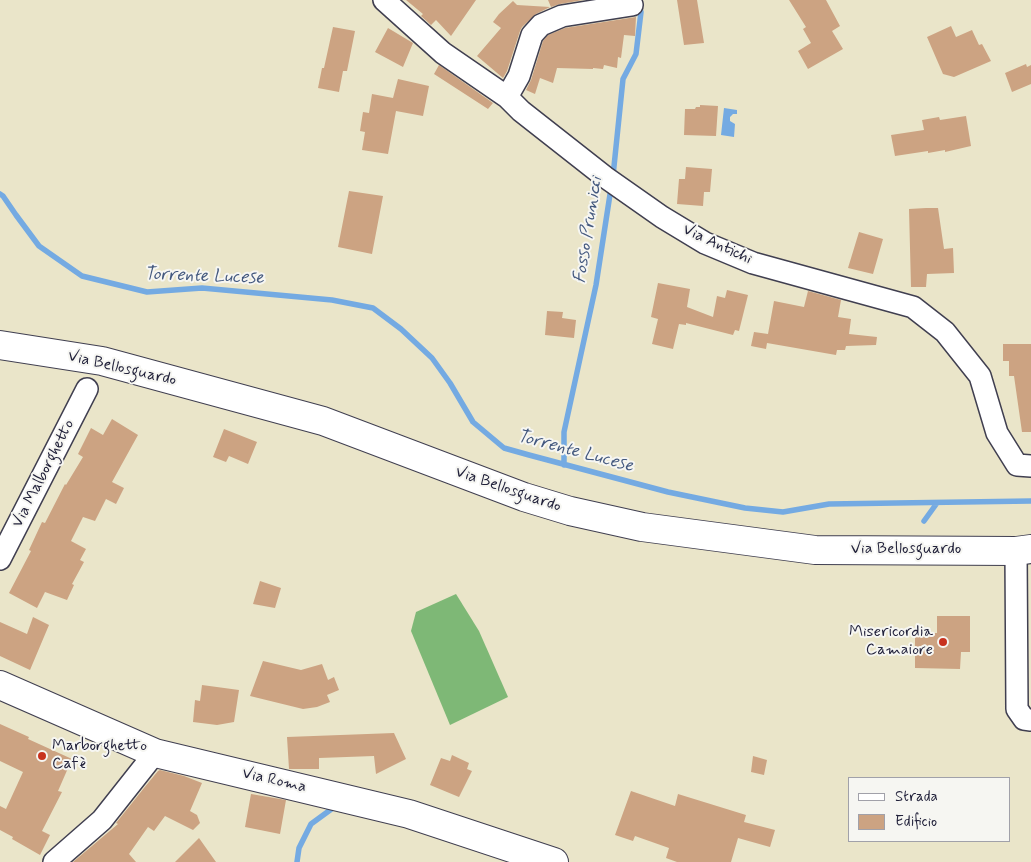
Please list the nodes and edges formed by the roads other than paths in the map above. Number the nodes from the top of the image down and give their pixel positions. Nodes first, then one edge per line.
1 (384, 0) edge
2 (632, 5) dead end
3 (507, 97) junction
4 (0, 345) edge
5 (87, 389) dead end
6 (1031, 466) edge
7 (1023, 550) edge
8 (0, 559) edge
9 (0, 685) edge
10 (1031, 720) edge
11 (155, 753) junction
12 (54, 862) edge
13 (554, 862) edge

1 - 3 street, Via Antichi
2 - 3 street
3 - 6 street, Via Antichi
4 - 7 main road, Via Bellosguardo
5 - 8 street, Via Malborghetto
7 - 10 street
9 - 11 main road, Via Roma
11 - 12 street
11 - 13 main road, Via Roma

